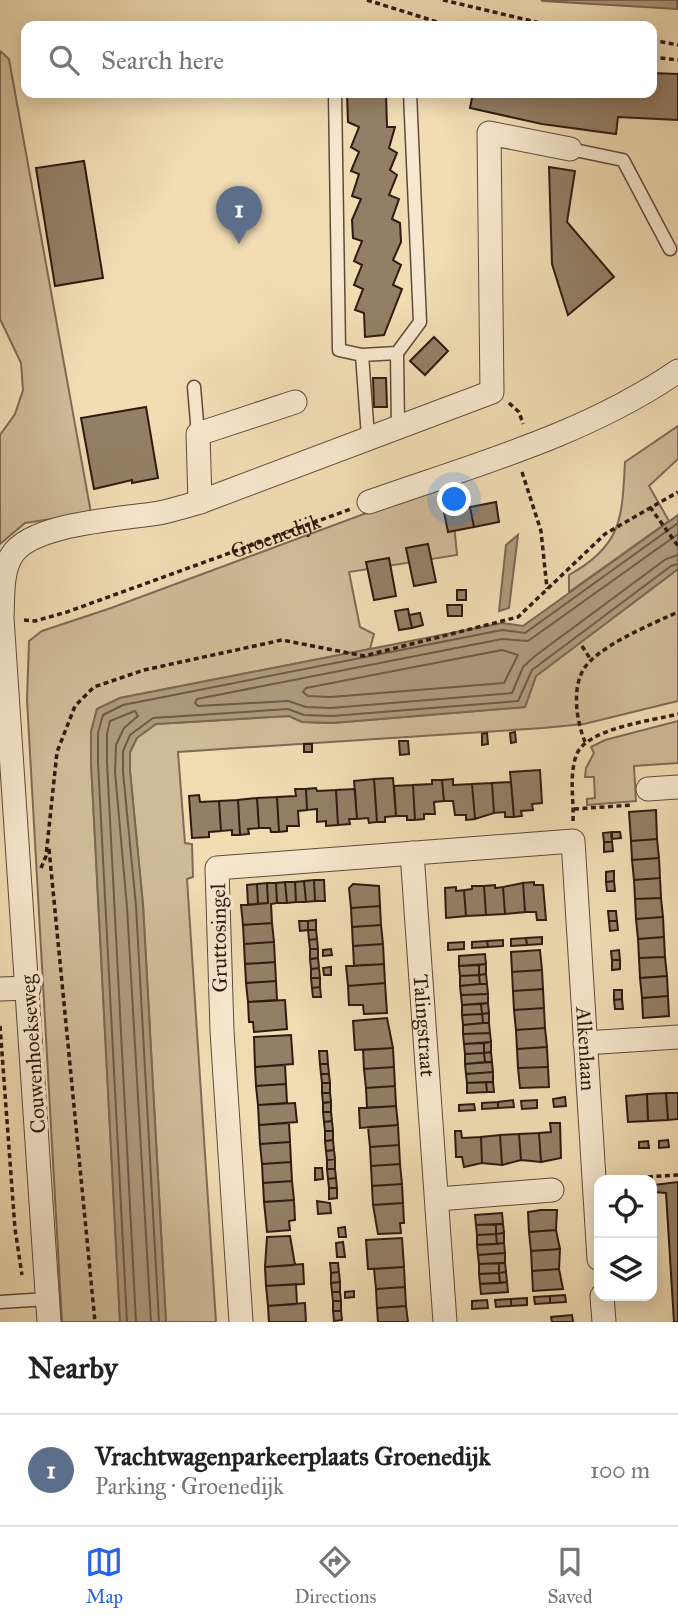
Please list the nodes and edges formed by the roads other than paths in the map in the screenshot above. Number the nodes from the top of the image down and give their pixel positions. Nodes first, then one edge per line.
1 (335, 98) edge
2 (410, 98) edge
3 (570, 149) joint
4 (670, 249) dead end
5 (397, 354) junction
6 (362, 355) junction
7 (678, 371) edge
8 (194, 387) dead end
9 (295, 402) dead end
10 (398, 428) junction
11 (198, 433) junction
12 (369, 437) junction
13 (200, 502) junction
14 (369, 502) road end
15 (1, 618) edge
16 (678, 788) edge
17 (648, 789) road end
18 (573, 841) joint
19 (412, 853) junction
20 (29, 988) junction
21 (0, 989) edge
22 (678, 1037) edge
23 (585, 1043) junction
24 (552, 1190) dead end
25 (438, 1199) junction
26 (598, 1238) edge
27 (602, 1301) edge
28 (0, 1302) edge
29 (41, 1308) edge
30 (241, 1322) edge
31 (445, 1322) edge
32 (604, 1322) edge

1 - 6 lane
2 - 5 lane
3 - 4 lane
3 - 10 street
5 - 6 lane
5 - 10 lane
6 - 12 lane
7 - 14 street
8 - 11 lane
9 - 11 street
10 - 12 street
11 - 13 street
12 - 13 street
13 - 15 street
15 - 20 street, Couwenhoekseweg
16 - 17 street
18 - 19 street, Gruttosingel
18 - 23 street, Alkenlaan
19 - 25 street, Talingstraat
19 - 30 street, Gruttosingel
20 - 21 street
20 - 29 street, Couwenhoekseweg
22 - 23 street
23 - 26 street, Alkenlaan
24 - 25 street
25 - 31 street, Talingstraat
27 - 32 street
28 - 29 lane

